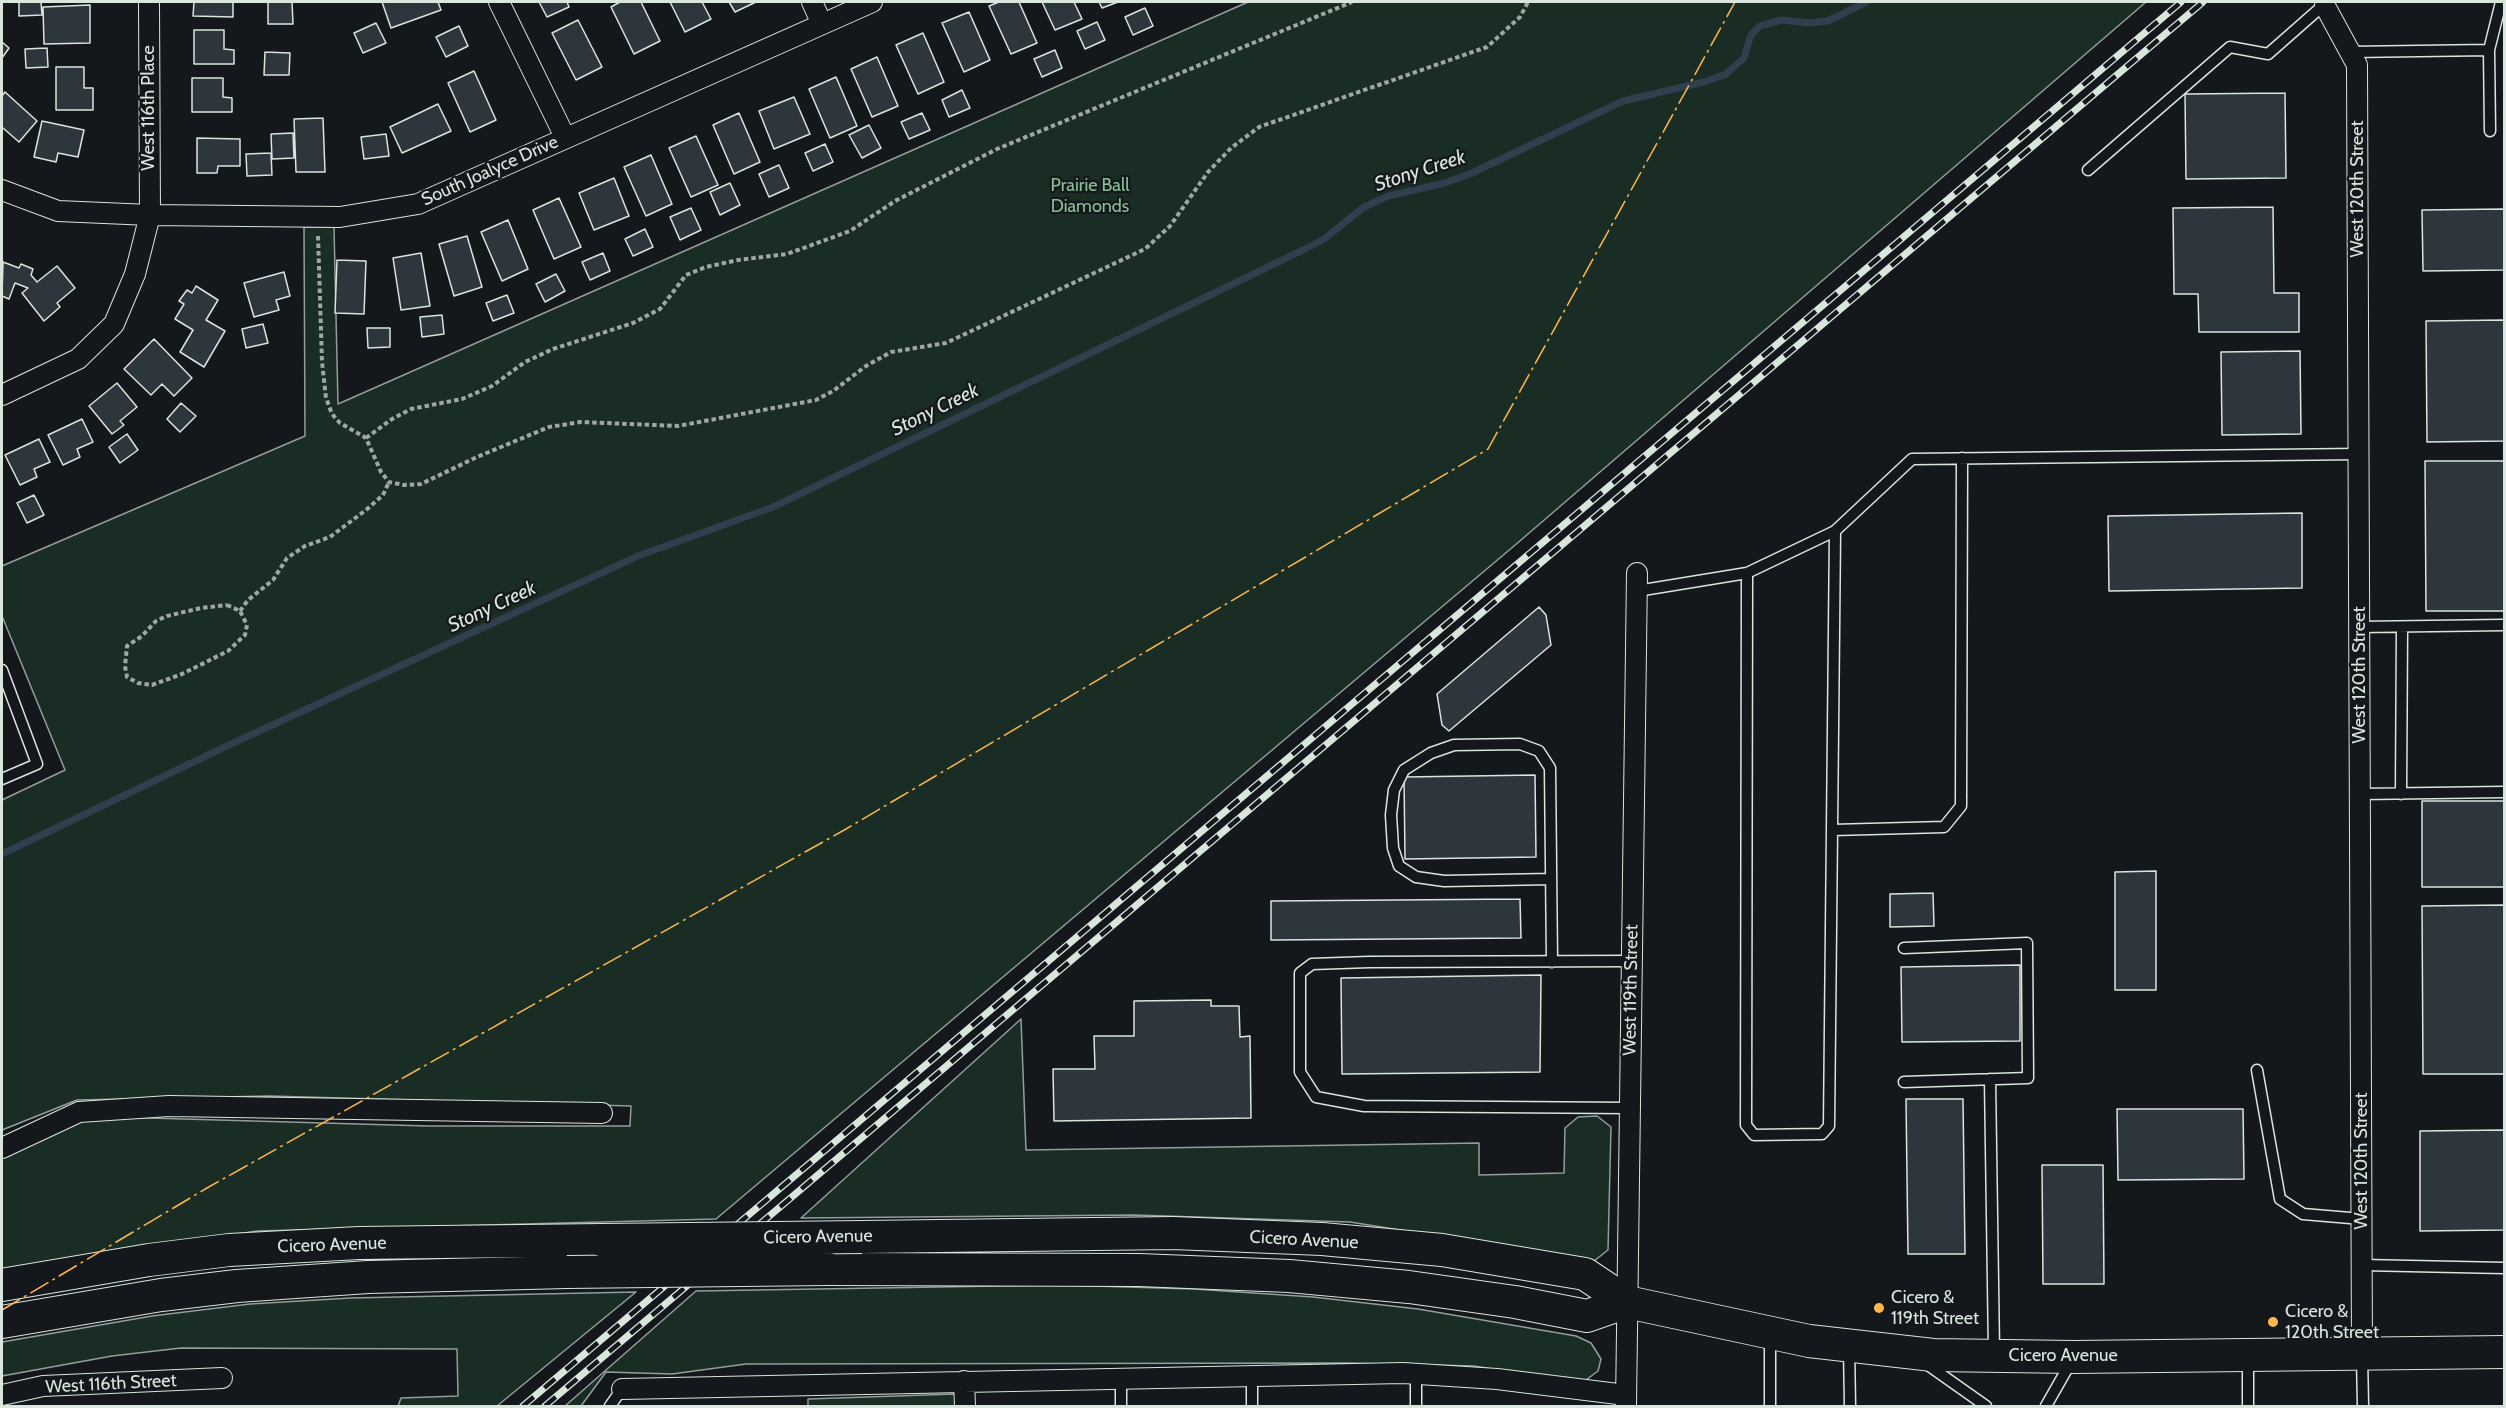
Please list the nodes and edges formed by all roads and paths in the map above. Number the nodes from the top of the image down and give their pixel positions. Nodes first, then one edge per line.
1 (149, 2) edge
2 (499, 2) edge
3 (812, 2) edge
4 (872, 2) edge
5 (1352, 2) edge
6 (1528, 2) edge
7 (2501, 2) edge
8 (2326, 4) edge
9 (822, 24) junction
10 (2489, 50) junction
11 (2350, 52) junction
12 (2490, 131) dead end
13 (566, 137) junction
14 (2088, 171) dead end
15 (2, 190) edge
16 (150, 215) junction
17 (318, 217) junction
18 (2, 395) edge
19 (366, 438) junction
20 (2359, 454) junction
21 (1962, 458) junction
22 (389, 482) junction
23 (1835, 531) junction
24 (1747, 573) junction
25 (1637, 582) joint
26 (240, 611) junction
27 (2505, 625) edge
28 (2360, 627) junction
29 (2402, 627) junction
30 (2, 670) edge
31 (2, 779) edge
32 (2505, 792) edge
33 (2360, 794) junction
34 (2401, 794) junction
35 (1833, 830) junction
36 (1551, 879) junction
37 (1904, 948) dead end
38 (1631, 961) junction
39 (1552, 962) junction
40 (2257, 1070) dead end
41 (1990, 1079) junction
42 (1904, 1082) dead end
43 (1629, 1108) junction
44 (602, 1113) dead end
45 (2, 1148) edge
46 (2362, 1219) junction
47 (2362, 1265) junction
48 (2505, 1268) edge
49 (2, 1285) edge
50 (1627, 1302) junction
51 (2, 1322) edge
52 (1770, 1332) junction
53 (1850, 1346) junction
54 (2505, 1352) edge
55 (1910, 1353) junction
56 (2362, 1353) junction
57 (2248, 1354) junction
58 (1994, 1356) junction
59 (2074, 1357) junction
60 (1416, 1374) junction
61 (1252, 1376) junction
62 (222, 1378) dead end
63 (1121, 1378) junction
64 (964, 1381) junction
65 (622, 1389) joint
66 (2, 1395) edge
67 (1626, 1401) edge
68 (610, 1407) edge
69 (965, 1407) edge
70 (1121, 1407) edge
71 (1252, 1407) edge
72 (1416, 1407) edge
73 (1770, 1407) edge
74 (1850, 1407) edge
75 (1986, 1407) edge
76 (2046, 1407) edge
77 (2248, 1407) edge
78 (2363, 1407) edge

1 - 16 street, West 116th Place
2 - 13 street
3 - 9 street
4 - 9 street, South Joalyce Drive
5 - 19 path
6 - 22 path
7 - 10 lane
8 - 11 street, West 120th Street
8 - 14 lane
9 - 13 street, South Joalyce Drive
10 - 11 lane
10 - 12 lane
11 - 20 street, West 120th Street
13 - 17 street, South Joalyce Drive
15 - 16 street, South Joalyce Drive
16 - 17 street, South Joalyce Drive
16 - 18 street
17 - 19 path
19 - 22 path
20 - 21 lane
20 - 28 street, West 120th Street
21 - 23 lane
21 - 35 lane
22 - 26 path
23 - 24 lane
23 - 35 lane
24 - 25 lane
24 - 35 lane
25 - 38 street, West 119th Street
26 - 26 path
27 - 29 lane
28 - 29 lane
28 - 33 street, West 120th Street
29 - 34 lane
30 - 31 lane
32 - 34 lane
33 - 34 lane
33 - 46 street, West 120th Street
36 - 36 lane
36 - 39 lane
37 - 41 lane
38 - 39 lane
38 - 43 street, West 119th Street
39 - 43 lane
40 - 46 lane
41 - 42 lane
41 - 58 lane
43 - 50 street, West 119th Street
44 - 45 street
46 - 47 street, West 120th Street
47 - 48 lane
47 - 56 street, West 120th Street
49 - 50 main road, Cicero Avenue, bridge
50 - 51 main road, Cicero Avenue, bridge
50 - 52 main road, Cicero Avenue
50 - 67 street, West 119th Street
52 - 53 main road, Cicero Avenue
52 - 73 lane
53 - 55 main road, Cicero Avenue
53 - 74 lane
54 - 56 main road, Cicero Avenue
55 - 58 main road, Cicero Avenue
55 - 75 lane
56 - 57 main road, Cicero Avenue
56 - 78 lane
57 - 59 main road, Cicero Avenue
57 - 77 lane
58 - 59 main road, Cicero Avenue
59 - 76 lane
60 - 61 street
60 - 67 street
60 - 72 lane
61 - 63 street
61 - 71 lane
62 - 66 street, West 116th Street
63 - 64 street
63 - 70 lane
64 - 65 street
64 - 69 street
65 - 68 lane

